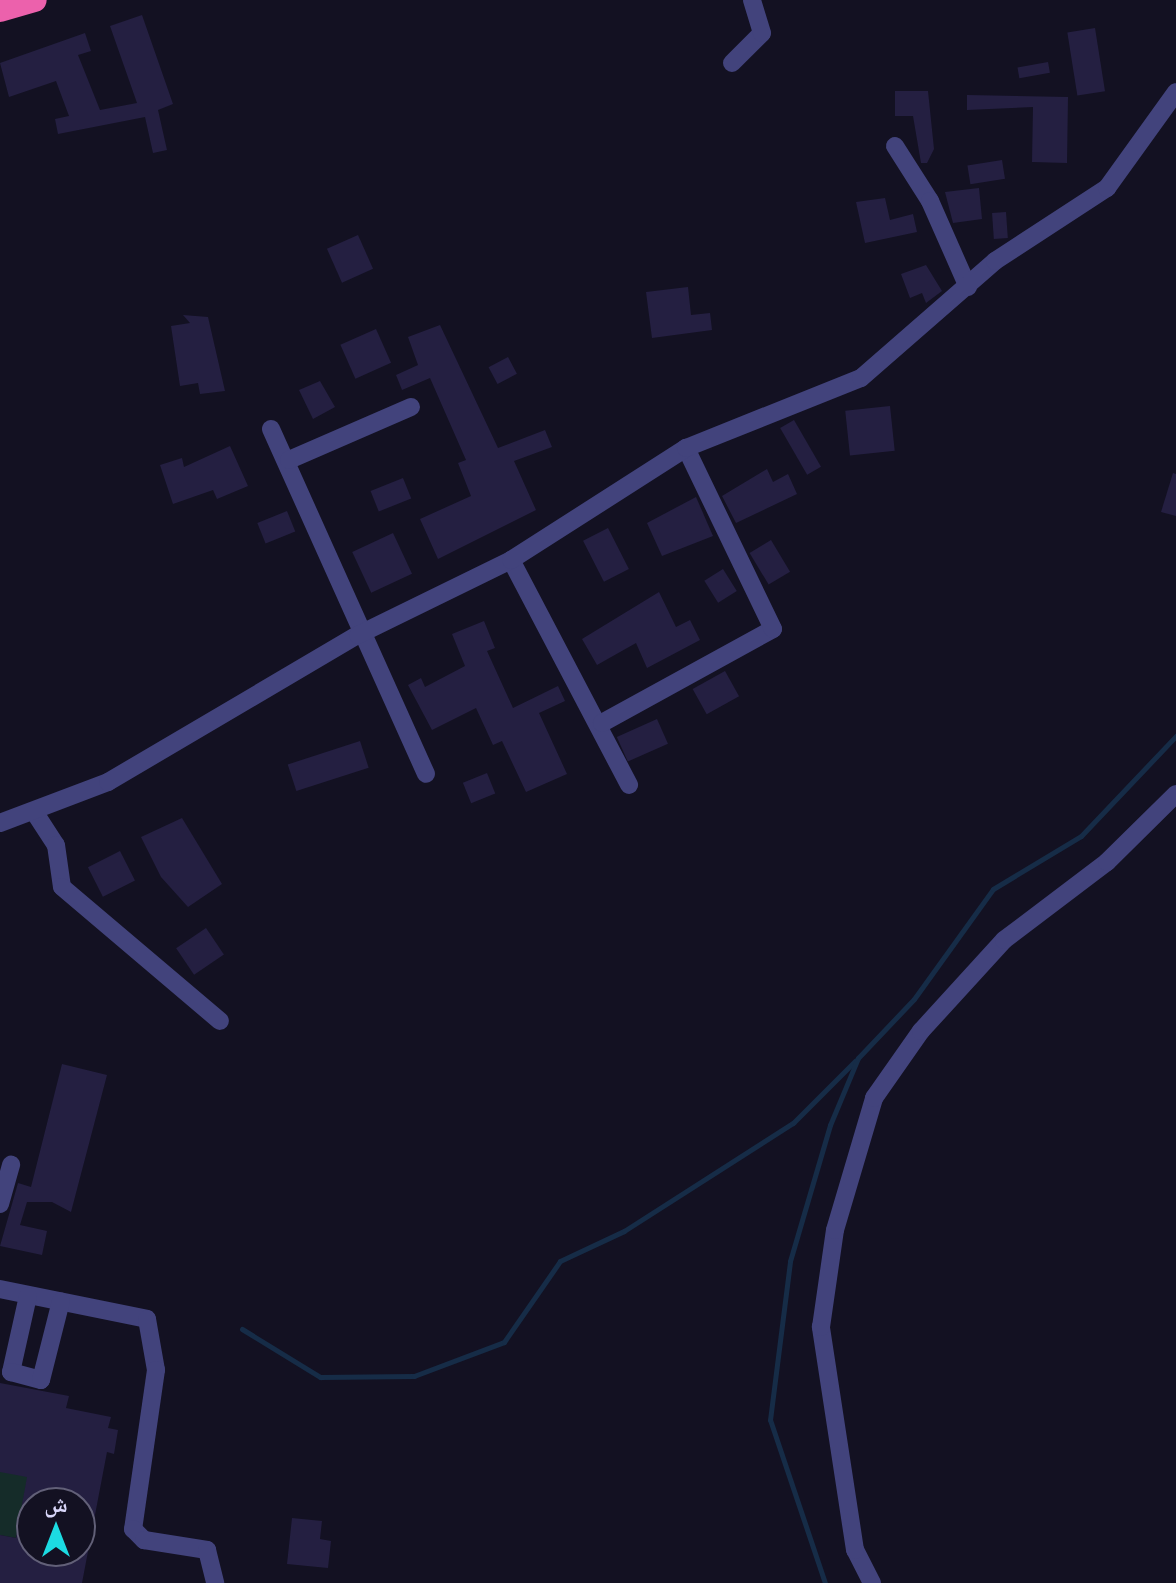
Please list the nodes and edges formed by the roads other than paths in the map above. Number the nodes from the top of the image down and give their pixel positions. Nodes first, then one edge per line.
1 (35, 0) edge
2 (752, 0) edge
3 (0, 10) edge
4 (732, 63) dead end
5 (1176, 92) edge
6 (895, 146) dead end
7 (968, 287) junction
8 (411, 407) dead end
9 (271, 429) dead end
10 (686, 448) junction
11 (289, 460) junction
12 (511, 560) junction
13 (358, 635) junction
14 (602, 723) junction
15 (426, 774) dead end
16 (629, 785) dead end
17 (1176, 794) edge
18 (35, 813) junction
19 (0, 823) edge
20 (220, 1021) dead end
21 (11, 1165) dead end
22 (0, 1204) edge
23 (0, 1289) edge
24 (28, 1296) junction
25 (61, 1301) junction
26 (215, 1583) edge
27 (872, 1583) edge

1 - 3 highway
2 - 4 street
5 - 7 street
6 - 7 street
7 - 10 street
8 - 11 street
9 - 11 street
10 - 12 street
10 - 14 street
11 - 13 street
12 - 13 street
12 - 14 street
13 - 15 street
13 - 18 street
14 - 16 street
17 - 27 street
18 - 19 street
18 - 20 street
21 - 22 street
23 - 24 street
24 - 25 street
24 - 25 street
25 - 26 street

